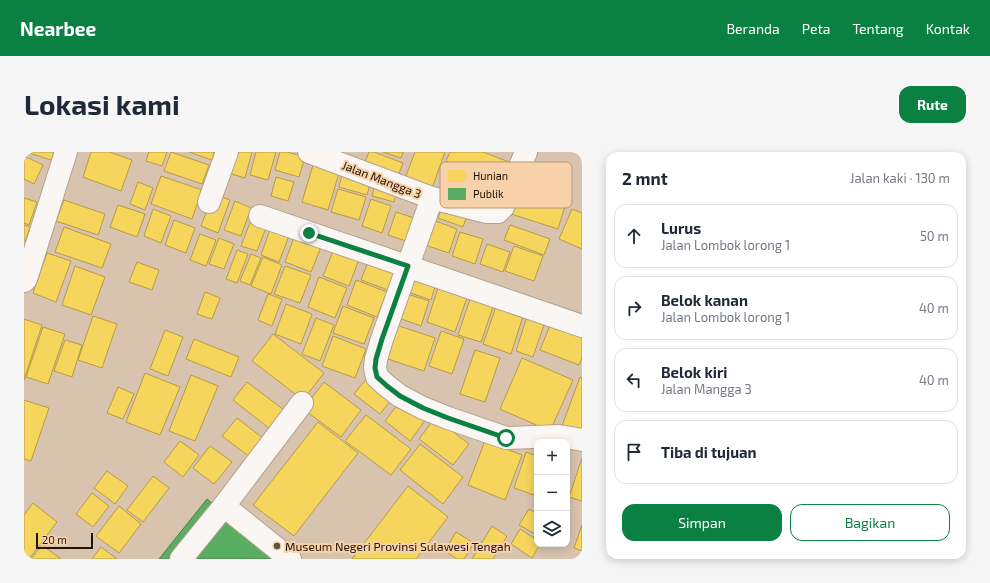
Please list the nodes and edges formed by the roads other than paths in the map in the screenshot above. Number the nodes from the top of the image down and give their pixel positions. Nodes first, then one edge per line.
1 (66, 152) edge
2 (226, 152) edge
3 (309, 152) edge
4 (526, 152) edge
5 (522, 162) edge
6 (432, 198) junction
7 (440, 200) edge
8 (209, 202) dead end
9 (471, 208) edge
10 (501, 208) edge
11 (260, 216) dead end
12 (408, 266) junction
13 (24, 281) edge
14 (582, 326) edge
15 (302, 402) dead end
16 (582, 440) edge
17 (224, 506) junction
18 (181, 559) edge
19 (290, 559) edge

1 - 13 street
2 - 8 street
3 - 6 street, Jalan Mangga 3
4 - 5 street
6 - 7 street
6 - 12 street, Jalan Mangga 3
9 - 10 street
11 - 12 street
12 - 14 street
12 - 16 street, Jalan Mangga 3
15 - 17 street
17 - 18 street
17 - 19 street

